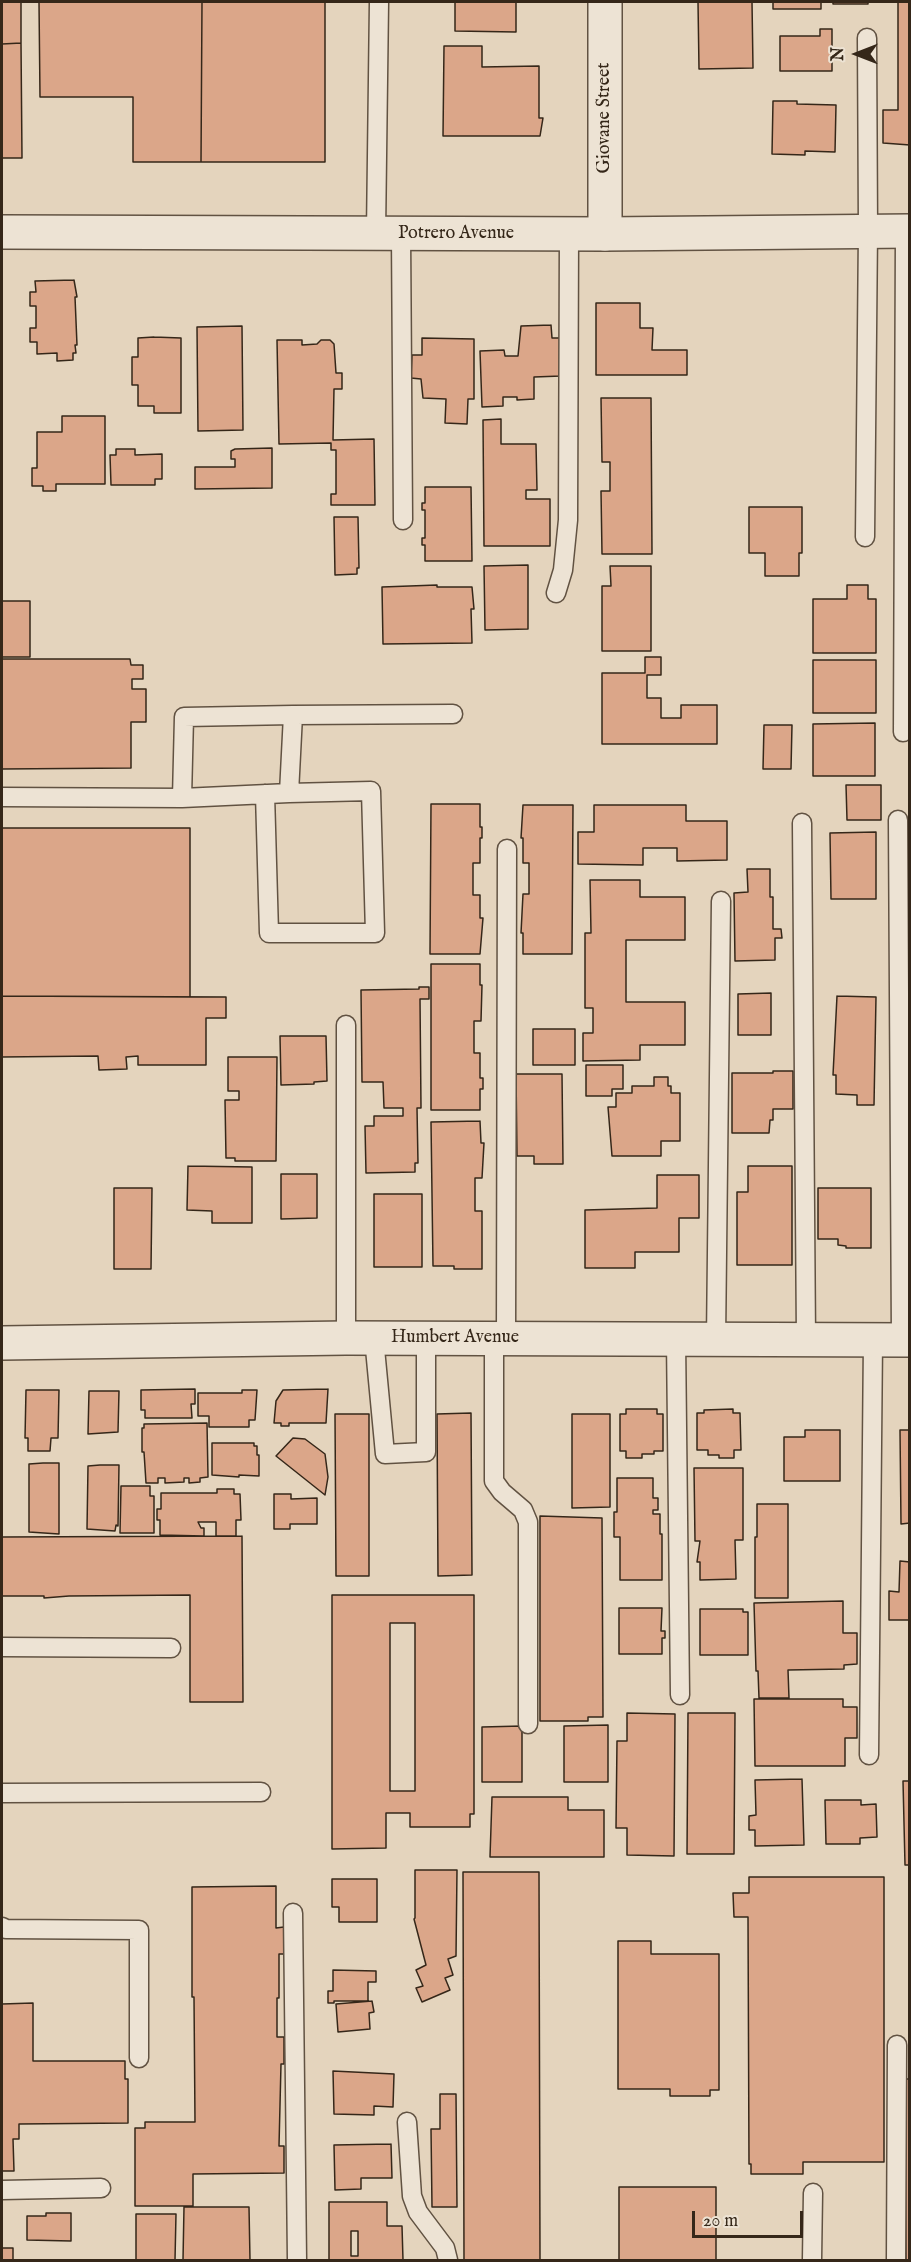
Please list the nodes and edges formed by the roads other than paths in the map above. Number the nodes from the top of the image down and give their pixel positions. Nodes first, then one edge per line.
1 (379, 2) edge
2 (605, 2) edge
3 (867, 38) dead end
4 (868, 230) junction
5 (907, 231) edge
6 (2, 232) edge
7 (389, 234) junction
8 (569, 234) junction
9 (605, 234) junction
10 (402, 520) dead end
11 (865, 537) dead end
12 (556, 593) dead end
13 (453, 714) dead end
14 (293, 715) junction
15 (903, 732) dead end
16 (265, 794) junction
17 (289, 794) junction
18 (2, 797) edge
19 (182, 798) junction
20 (898, 820) dead end
21 (802, 823) dead end
22 (507, 849) dead end
23 (721, 901) dead end
24 (346, 1025) dead end
25 (360, 1338) junction
26 (426, 1338) junction
27 (500, 1338) junction
28 (676, 1339) junction
29 (716, 1340) junction
30 (806, 1340) junction
31 (895, 1340) edge
32 (2, 1343) edge
33 (2, 1647) edge
34 (171, 1648) dead end
35 (680, 1695) dead end
36 (528, 1724) dead end
37 (869, 1755) dead end
38 (261, 1792) dead end
39 (2, 1793) edge
40 (293, 1913) dead end
41 (2, 1927) edge
42 (897, 2045) dead end
43 (140, 2058) dead end
44 (407, 2122) dead end
45 (101, 2188) dead end
46 (2, 2190) edge
47 (813, 2193) dead end
48 (297, 2260) edge
49 (448, 2260) edge
50 (812, 2260) edge
51 (896, 2260) edge

1 - 7 lane
2 - 9 street, Giovane Street
3 - 4 lane
4 - 5 street, Potrero Avenue
4 - 9 street, Potrero Avenue
4 - 11 lane
5 - 15 lane
6 - 7 street, Potrero Avenue
7 - 8 street, Potrero Avenue
7 - 10 lane
8 - 9 street, Potrero Avenue
8 - 12 lane
13 - 14 lane
14 - 17 lane
14 - 19 lane
16 - 17 lane
16 - 17 lane
16 - 19 lane
18 - 19 lane
20 - 31 lane
21 - 30 lane
22 - 27 lane
23 - 29 lane
24 - 25 lane
25 - 26 street, Humbert Avenue
25 - 26 lane
25 - 32 street, Humbert Avenue
26 - 27 street, Humbert Avenue
27 - 28 street, Humbert Avenue
27 - 36 lane
28 - 29 street, Humbert Avenue
28 - 35 lane
29 - 30 street, Humbert Avenue
30 - 31 street, Humbert Avenue
31 - 37 lane
33 - 34 lane
38 - 39 lane
40 - 48 lane
41 - 43 lane
42 - 51 lane
44 - 49 lane
45 - 46 lane
47 - 50 lane

